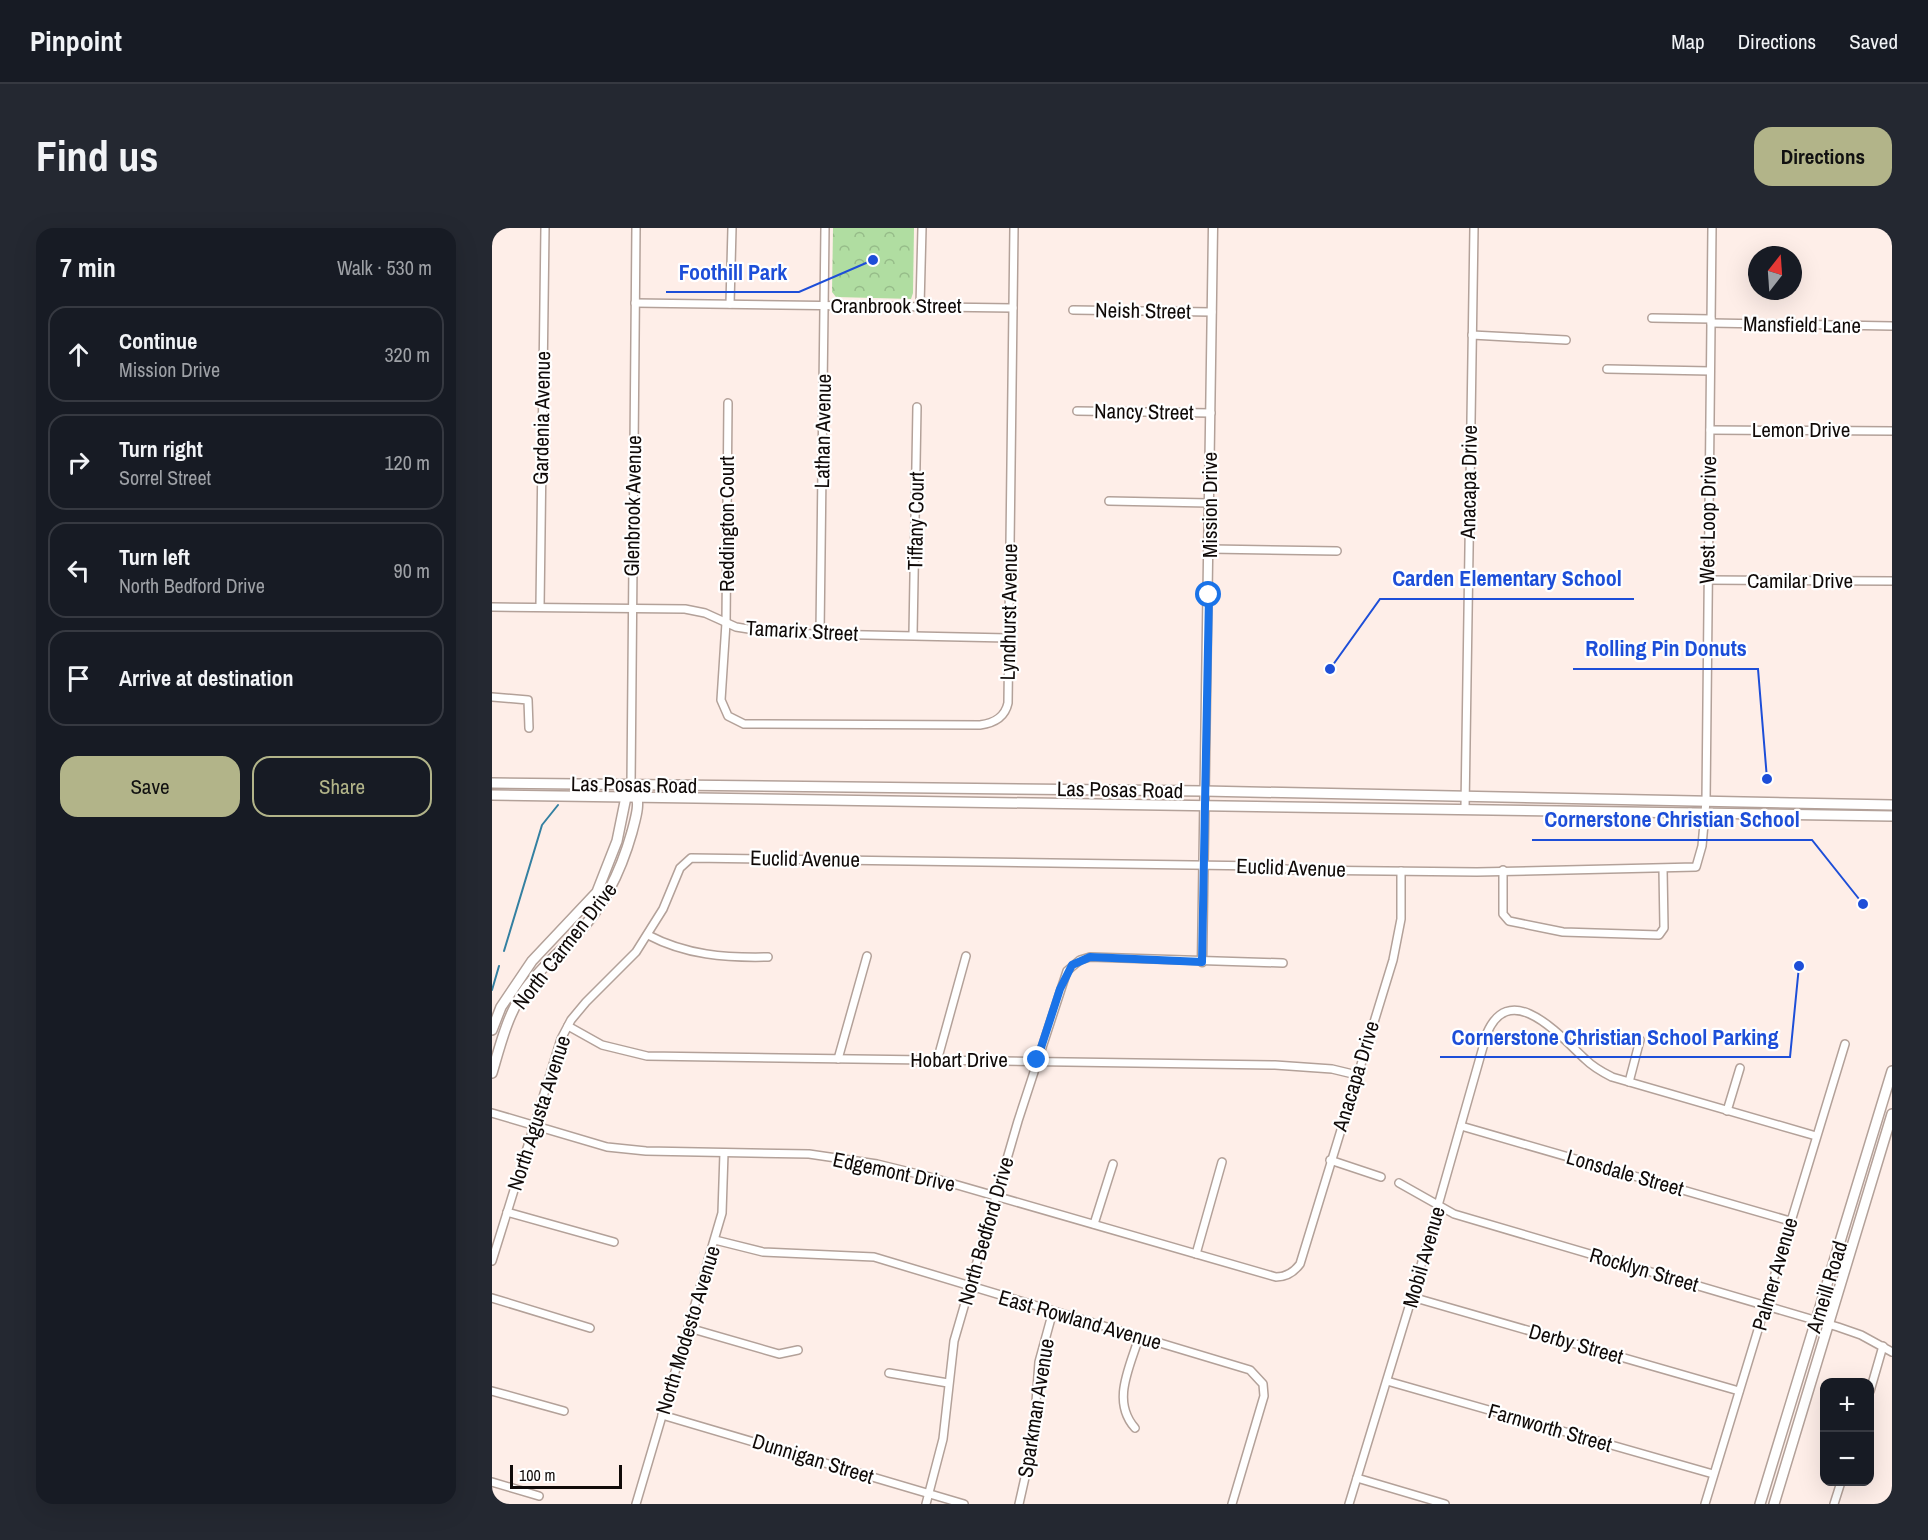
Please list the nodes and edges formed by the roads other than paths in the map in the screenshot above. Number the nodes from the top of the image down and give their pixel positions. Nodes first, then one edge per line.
1 (545, 228) edge
2 (636, 228) edge
3 (732, 228) edge
4 (825, 228) edge
5 (922, 228) edge
6 (1014, 228) edge
7 (1213, 228) edge
8 (1474, 228) edge
9 (1712, 228) edge
10 (635, 303) junction
11 (730, 304) junction
12 (824, 306) junction
13 (920, 306) junction
14 (1013, 308) junction
15 (1073, 310) dead end
16 (1212, 312) junction
17 (1652, 318) dead end
18 (1711, 321) junction
19 (1892, 326) edge
20 (1472, 335) junction
21 (1566, 340) dead end
22 (1607, 369) dead end
23 (1710, 371) junction
24 (728, 403) dead end
25 (917, 407) dead end
26 (1077, 411) dead end
27 (1211, 413) junction
28 (1710, 430) junction
29 (1892, 431) edge
30 (1109, 501) dead end
31 (1209, 503) junction
32 (1210, 549) junction
33 (1337, 551) dead end
34 (1707, 580) junction
35 (1892, 581) edge
36 (492, 606) edge
37 (540, 607) junction
38 (631, 608) junction
39 (726, 623) junction
40 (820, 633) junction
41 (913, 635) junction
42 (1008, 638) junction
43 (492, 697) edge
44 (728, 716) joint
45 (529, 728) dead end
46 (492, 783) edge
47 (631, 785) junction
48 (1204, 791) junction
49 (492, 795) edge
50 (1465, 796) junction
51 (624, 797) junction
52 (638, 797) junction
53 (1706, 801) junction
54 (1205, 804) junction
55 (1892, 805) edge
56 (1465, 808) junction
57 (1705, 813) junction
58 (1892, 816) edge
59 (687, 861) joint
60 (1205, 866) junction
61 (1663, 869) junction
62 (1503, 870) junction
63 (1401, 871) junction
64 (648, 935) junction
65 (867, 956) dead end
66 (966, 956) dead end
67 (768, 957) dead end
68 (1202, 962) junction
69 (1283, 963) dead end
70 (568, 1026) junction
71 (492, 1030) edge
72 (1640, 1040) dead end
73 (1845, 1044) dead end
74 (838, 1059) junction
75 (1037, 1060) junction
76 (937, 1061) junction
77 (1740, 1068) dead end
78 (1892, 1071) edge
79 (492, 1073) edge
80 (1357, 1075) junction
81 (1629, 1082) junction
82 (1727, 1111) junction
83 (492, 1113) edge
84 (1892, 1114) edge
85 (533, 1126) junction
86 (1461, 1126) junction
87 (1816, 1136) junction
88 (724, 1153) junction
89 (1330, 1160) junction
90 (1222, 1162) dead end
91 (1113, 1164) dead end
92 (1382, 1177) dead end
93 (1400, 1183) dead end
94 (996, 1196) junction
95 (1438, 1207) junction
96 (507, 1212) junction
97 (1790, 1221) junction
98 (1094, 1224) junction
99 (715, 1240) junction
100 (614, 1242) dead end
101 (1196, 1254) junction
102 (492, 1261) edge
103 (1288, 1274) joint
104 (969, 1287) junction
105 (1412, 1297) junction
106 (492, 1298) edge
107 (1766, 1306) junction
108 (1053, 1311) junction
109 (1817, 1321) junction
110 (1828, 1324) junction
111 (590, 1328) dead end
112 (689, 1328) junction
113 (1139, 1337) junction
114 (1884, 1346) junction
115 (798, 1350) dead end
116 (1892, 1352) edge
117 (889, 1373) dead end
118 (1873, 1378) edge
119 (1387, 1381) junction
120 (948, 1383) junction
121 (492, 1391) edge
122 (1739, 1391) junction
123 (564, 1411) dead end
124 (662, 1414) junction
125 (1135, 1428) dead end
126 (1713, 1474) junction
127 (1357, 1478) junction
128 (492, 1482) edge
129 (1840, 1486) edge
130 (929, 1494) junction
131 (539, 1496) dead end
132 (636, 1504) edge
133 (926, 1504) edge
134 (964, 1504) edge
135 (1019, 1504) edge
136 (1232, 1504) edge
137 (1349, 1504) edge
138 (1445, 1504) edge
139 (1705, 1504) edge
140 (1760, 1504) edge
141 (1774, 1504) edge
142 (1834, 1504) edge

1 - 37 street, Gardenia Avenue
2 - 10 street, Glenbrook Avenue
3 - 11 street
4 - 12 street, Lathan Avenue
5 - 13 street
6 - 14 street, Lyndhurst Avenue
7 - 16 street, Mission Drive
8 - 20 street, Anacapa Drive
9 - 18 street, West Loop Drive
10 - 11 street, Cranbrook Street
10 - 38 street, Glenbrook Avenue
11 - 12 street, Cranbrook Street
12 - 13 street, Cranbrook Street
12 - 40 street, Lathan Avenue
13 - 14 street, Cranbrook Street
14 - 42 street, Lyndhurst Avenue
15 - 16 street, Neish Street
16 - 27 street, Mission Drive
17 - 18 street, Mansfield Lane
18 - 19 street, Mansfield Lane
18 - 23 street, West Loop Drive
20 - 21 street
20 - 50 street, Anacapa Drive
22 - 23 street
23 - 28 street, West Loop Drive
24 - 39 street, Reddington Court
25 - 41 street, Tiffany Court
26 - 27 street, Nancy Street
27 - 31 street, Mission Drive
28 - 29 street, Lemon Drive
28 - 34 street, West Loop Drive
30 - 31 street
31 - 32 street, Mission Drive
32 - 33 street
32 - 48 street, Mission Drive
34 - 35 street, Camilar Drive
34 - 53 street, West Loop Drive
36 - 37 street, Tamarix Street
37 - 38 street, Tamarix Street
38 - 39 street, Tamarix Street
38 - 47 street, Glenbrook Avenue
39 - 40 street, Tamarix Street
39 - 44 street, Reddington Court
40 - 41 street, Tamarix Street
41 - 42 street, Tamarix Street
42 - 44 street, Lyndhurst Avenue
43 - 45 street
46 - 47 main road, Las Posas Road
47 - 48 main road, Las Posas Road
47 - 51 main road, North Carmen Drive
47 - 52 main road
48 - 50 main road, Las Posas Road
48 - 54 street, Mission Drive
49 - 51 main road, Las Posas Road
50 - 53 main road, Las Posas Road
50 - 56 street, Anacapa Drive
51 - 52 main road, Las Posas Road
51 - 71 main road, North Carmen Drive
52 - 54 main road, Las Posas Road
52 - 79 main road, North Carmen Drive
53 - 55 main road, Las Posas Road
53 - 57 street, West Loop Drive
54 - 56 main road, Las Posas Road
54 - 60 street, Mission Drive
56 - 57 main road, Las Posas Road
57 - 58 main road, Las Posas Road
57 - 61 street, Euclid Avenue
59 - 60 street, Euclid Avenue
59 - 64 street, North Agusta Avenue
60 - 63 street, Euclid Avenue
60 - 68 street, Mission Drive
61 - 62 street, Euclid Avenue
61 - 62 street
62 - 63 street, Euclid Avenue
63 - 80 street, Anacapa Drive
64 - 67 street
64 - 70 street, North Agusta Avenue
65 - 74 street
66 - 76 street
68 - 69 street
68 - 75 street, North Bedford Drive
70 - 74 street, Hobart Drive
70 - 85 street, North Agusta Avenue
72 - 81 street
73 - 87 street, Palmer Avenue
74 - 76 street, Hobart Drive
75 - 76 street, Hobart Drive
75 - 80 street, Hobart Drive
75 - 94 street, North Bedford Drive
77 - 82 street
78 - 109 main road, Arneill Road
80 - 89 street, Anacapa Drive
81 - 82 street
81 - 86 street, Mobil Avenue
82 - 87 street
83 - 85 street, Edgemont Drive
84 - 110 main road, Arneill Road
85 - 88 street, Edgemont Drive
85 - 96 street, North Agusta Avenue
86 - 95 street, Mobil Avenue
86 - 97 street, Lonsdale Street
87 - 97 street, Palmer Avenue
88 - 94 street, Edgemont Drive
88 - 99 street, North Modesto Avenue
89 - 92 street
89 - 103 street, Anacapa Drive
90 - 101 street
91 - 98 street
93 - 95 street, Rocklyn Street
94 - 98 street, Edgemont Drive
94 - 104 street, North Bedford Drive
95 - 105 street, Mobil Avenue
95 - 107 street, Rocklyn Street
96 - 100 street
96 - 102 street, North Agusta Avenue
97 - 107 street, Palmer Avenue
98 - 101 street, Edgemont Drive
99 - 104 street, East Rowland Avenue
99 - 112 street, North Modesto Avenue
101 - 103 street, Edgemont Drive
104 - 108 street, East Rowland Avenue
104 - 120 street, North Bedford Drive
105 - 119 street, Mobil Avenue
105 - 122 street, Derby Street
106 - 111 street
107 - 109 street, Rocklyn Street
107 - 122 street, Palmer Avenue
108 - 113 street, East Rowland Avenue
108 - 135 street, Sparkman Avenue
109 - 110 street, Rocklyn Street
109 - 140 main road, Arneill Road
110 - 114 street, Rocklyn Street
110 - 141 main road, Arneill Road
112 - 115 street
112 - 124 street, North Modesto Avenue
113 - 125 street
113 - 136 street, East Rowland Avenue
114 - 116 street, Rocklyn Street
114 - 118 street
117 - 120 street
119 - 126 street, Farnworth Street
119 - 127 street, Mobil Avenue
120 - 130 street, North Bedford Drive
121 - 123 street
122 - 126 street, Palmer Avenue
124 - 130 street, Dunnigan Street
124 - 132 street, North Modesto Avenue
126 - 139 street, Palmer Avenue
127 - 137 street, Mobil Avenue
127 - 138 street
128 - 131 street
129 - 142 street
130 - 133 street, North Bedford Drive
130 - 134 street, Dunnigan Street

